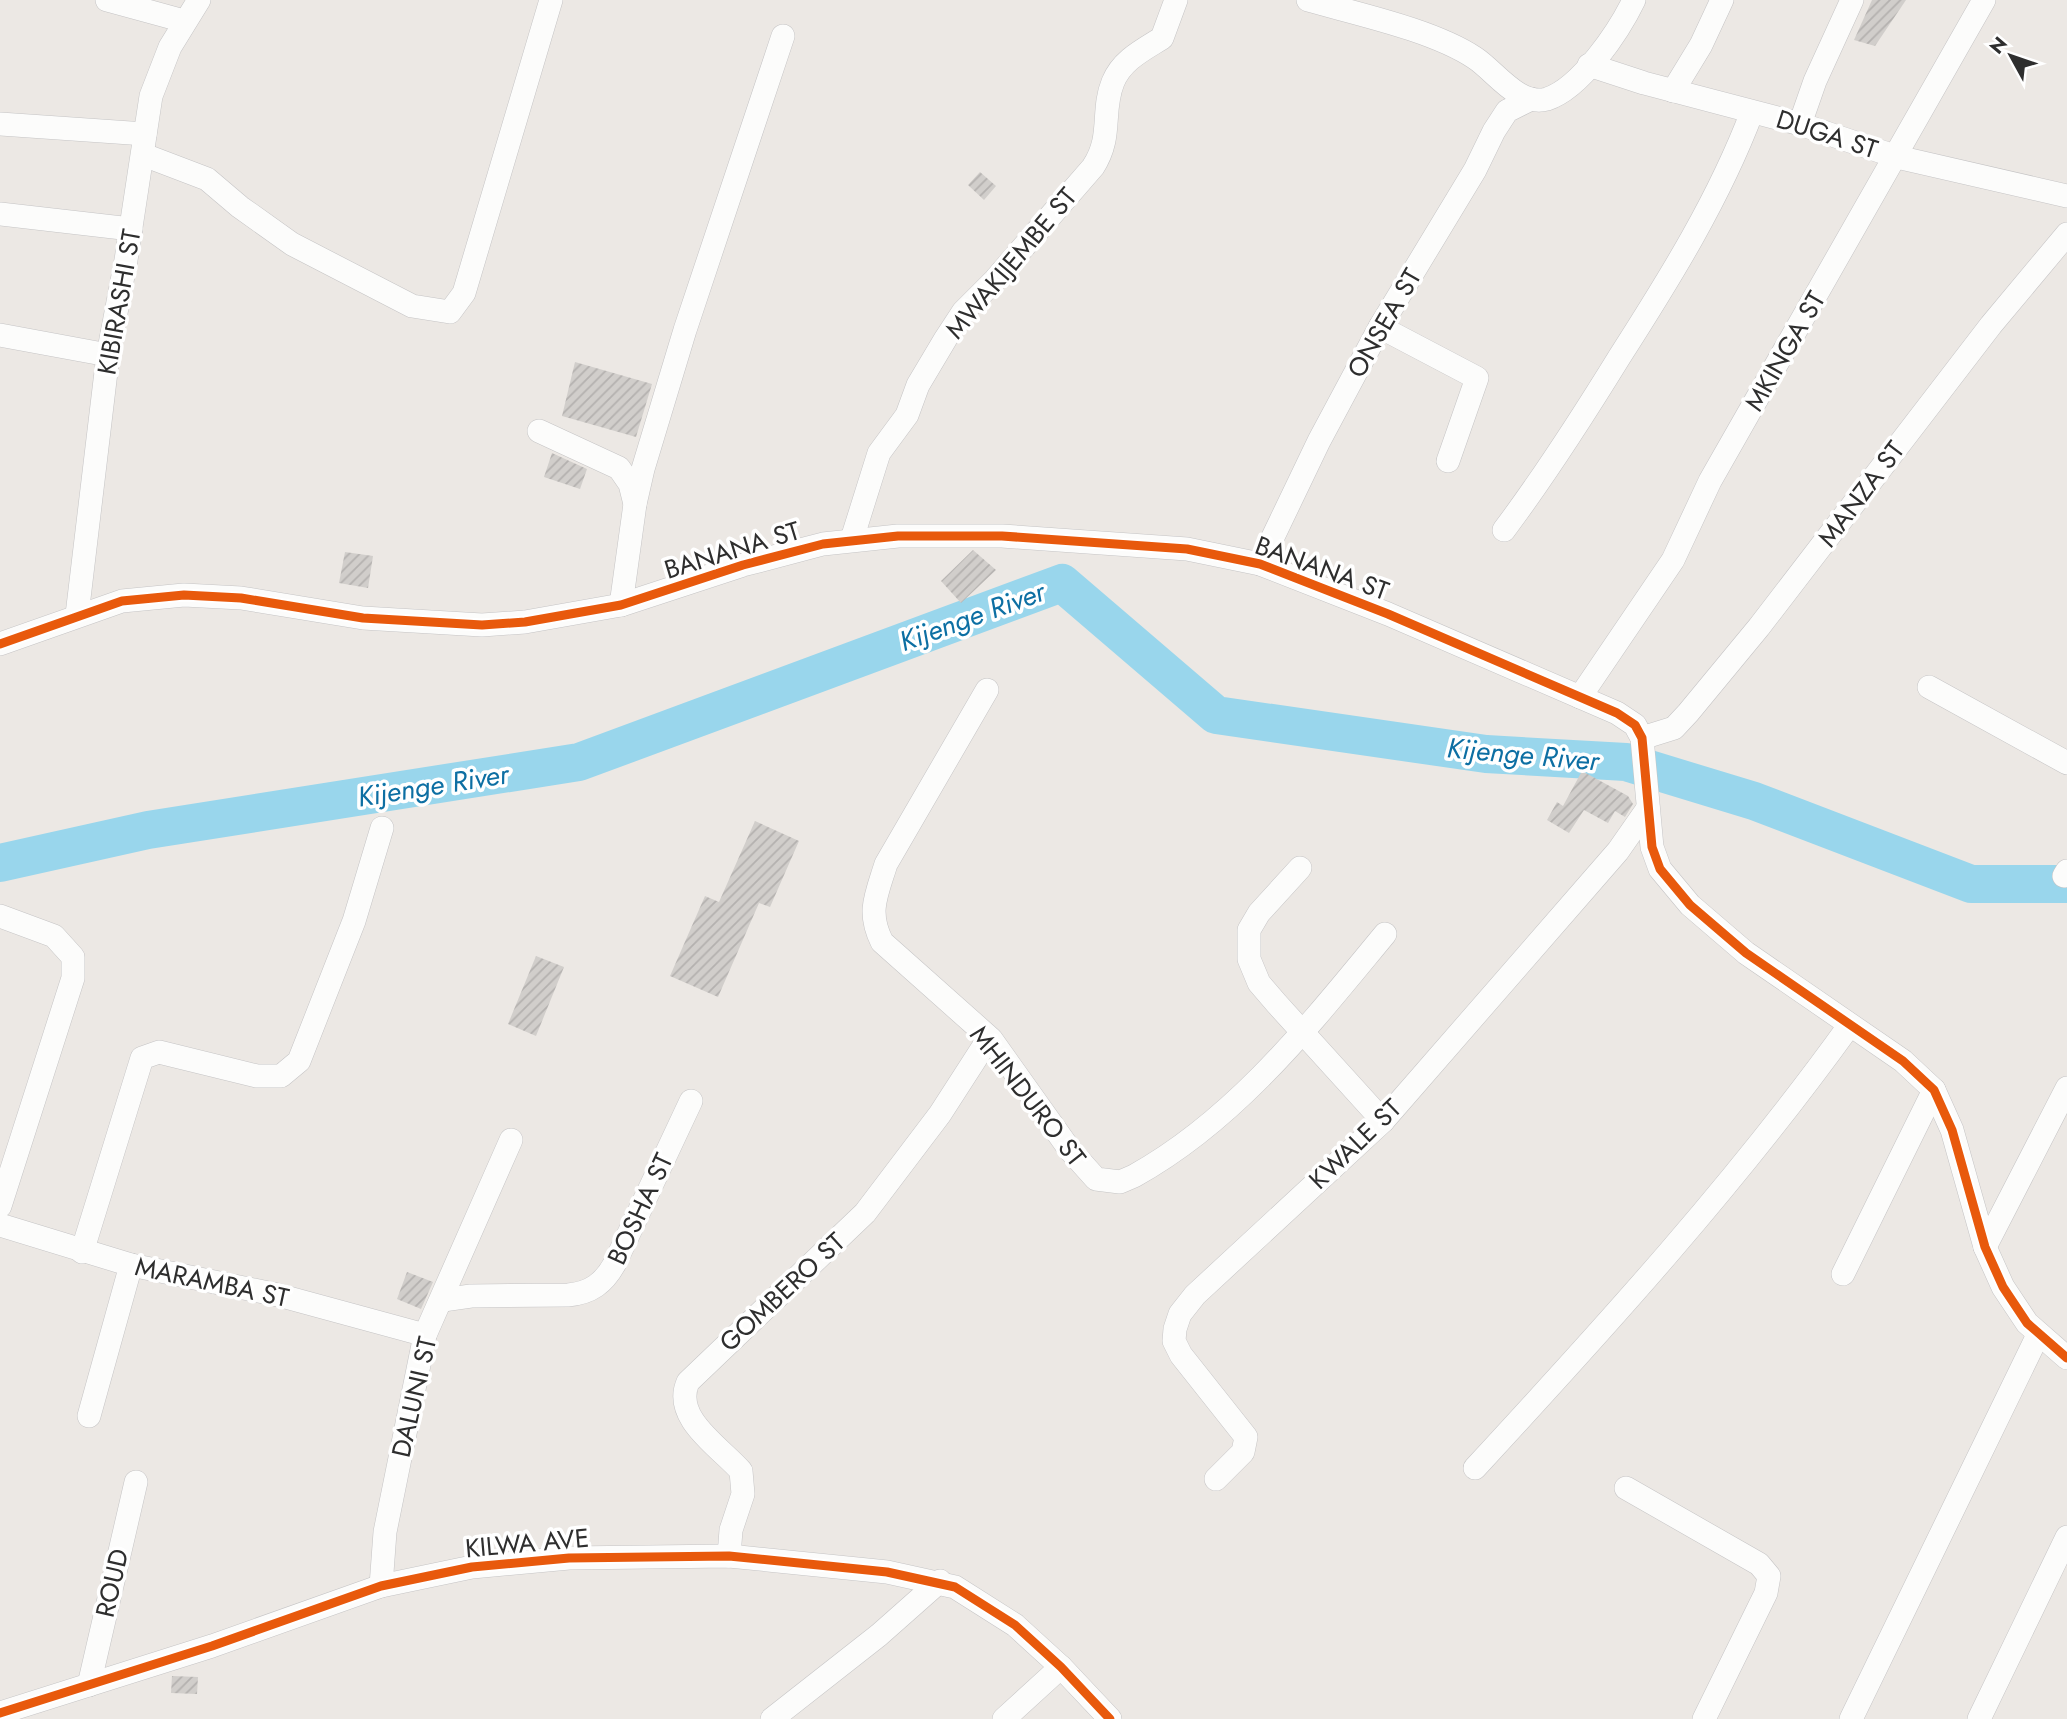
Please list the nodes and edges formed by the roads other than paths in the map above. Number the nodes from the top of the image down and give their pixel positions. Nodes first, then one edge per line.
1 (107, 0) edge
2 (199, 0) edge
3 (551, 0) edge
4 (1176, 0) edge
5 (1308, 0) edge
6 (1634, 0) edge
7 (1722, 0) edge
8 (1852, 0) edge
9 (1984, 0) edge
10 (184, 21) junction
11 (783, 36) dead end
12 (1589, 65) junction
13 (1674, 91) junction
14 (1531, 99) junction
15 (1752, 112) junction
16 (0, 124) edge
17 (1800, 124) junction
18 (145, 145) junction
19 (1897, 157) junction
20 (2067, 196) edge
21 (0, 214) edge
22 (131, 229) junction
23 (2067, 234) edge
24 (1380, 327) junction
25 (0, 335) edge
26 (108, 355) junction
27 (539, 431) dead end
28 (1447, 461) dead end
29 (635, 504) junction
30 (1504, 530) dead end
31 (852, 539) junction
32 (1260, 564) junction
33 (621, 605) junction
34 (77, 615) junction
35 (0, 643) edge
36 (1929, 687) dead end
37 (987, 690) dead end
38 (1580, 697) junction
39 (1643, 745) junction
40 (2067, 762) edge
41 (1647, 797) junction
42 (382, 828) dead end
43 (1300, 867) dead end
44 (0, 916) edge
45 (1385, 934) dead end
46 (1849, 1026) junction
47 (1304, 1033) junction
48 (989, 1038) junction
49 (2067, 1088) edge
50 (1934, 1090) junction
51 (691, 1101) dead end
52 (1383, 1121) junction
53 (511, 1140) dead end
54 (0, 1206) edge
55 (0, 1225) edge
56 (1985, 1247) junction
57 (82, 1252) junction
58 (131, 1265) junction
59 (1843, 1274) dead end
60 (443, 1300) junction
61 (425, 1335) junction
62 (2038, 1335) junction
63 (2067, 1358) edge
64 (89, 1416) dead end
65 (1475, 1468) dead end
66 (1216, 1479) dead end
67 (136, 1482) dead end
68 (1626, 1488) dead end
69 (2067, 1537) edge
70 (729, 1556) junction
71 (940, 1581) junction
72 (381, 1586) junction
73 (1061, 1667) junction
74 (89, 1685) junction
75 (0, 1713) edge
76 (772, 1719) edge
77 (1004, 1719) edge
78 (1110, 1719) edge
79 (1704, 1719) edge
80 (1851, 1719) edge
81 (1979, 1719) edge

1 - 10 street
2 - 10 street, KIBIRASHI ST
3 - 18 street
4 - 31 street, MWAKIJEMBE ST
5 - 14 street
6 - 12 street, ONSEA ST
7 - 13 street
8 - 17 street
9 - 19 street, MKINGA ST
10 - 18 street, KIBIRASHI ST
11 - 29 street
12 - 13 street, DUGA ST
12 - 14 street, ONSEA ST
13 - 15 street, DUGA ST
14 - 24 street, ONSEA ST
15 - 17 street, DUGA ST
15 - 30 street
16 - 18 street
17 - 19 street, DUGA ST
18 - 22 street, KIBIRASHI ST
19 - 20 street, DUGA ST
19 - 38 street, MKINGA ST
21 - 22 street
22 - 26 street, KIBIRASHI ST
23 - 39 street, MANZA ST
24 - 28 street
24 - 32 street, ONSEA ST
25 - 26 street
26 - 34 street, KIBIRASHI ST
27 - 29 street
29 - 33 street
31 - 32 street, BANANA ST
31 - 33 street, BANANA ST
32 - 38 street, BANANA ST
33 - 34 street, BANANA ST
34 - 35 street, BANANA ST
36 - 40 street
37 - 48 street, MHINDURO ST
38 - 39 street, BANANA ST
39 - 41 street
41 - 46 street
41 - 52 street, KWALE ST
42 - 57 street
43 - 47 street
44 - 54 street
45 - 47 street, MHINDURO ST
46 - 50 street
46 - 65 street
47 - 48 street, MHINDURO ST
47 - 52 street
48 - 70 street, GOMBERO ST
49 - 56 street
50 - 56 street
50 - 59 street
51 - 60 street, BOSHA ST
52 - 66 street, KWALE ST
53 - 60 street, DALUNI ST
55 - 57 street, MARAMBA ST
56 - 62 street
57 - 58 street, MARAMBA ST
58 - 61 street, MARAMBA ST
58 - 64 street
60 - 61 street, DALUNI ST
61 - 72 street, DALUNI ST
62 - 63 street
62 - 80 street
67 - 74 street, ROUD
68 - 79 street
69 - 81 street
70 - 71 street, KILWA AVE
70 - 72 street, KILWA AVE
71 - 73 street, KILWA AVE
71 - 76 street
72 - 74 street, KILWA AVE
73 - 77 street
73 - 78 street, KILWA AVE
74 - 75 street, KILWA AVE

